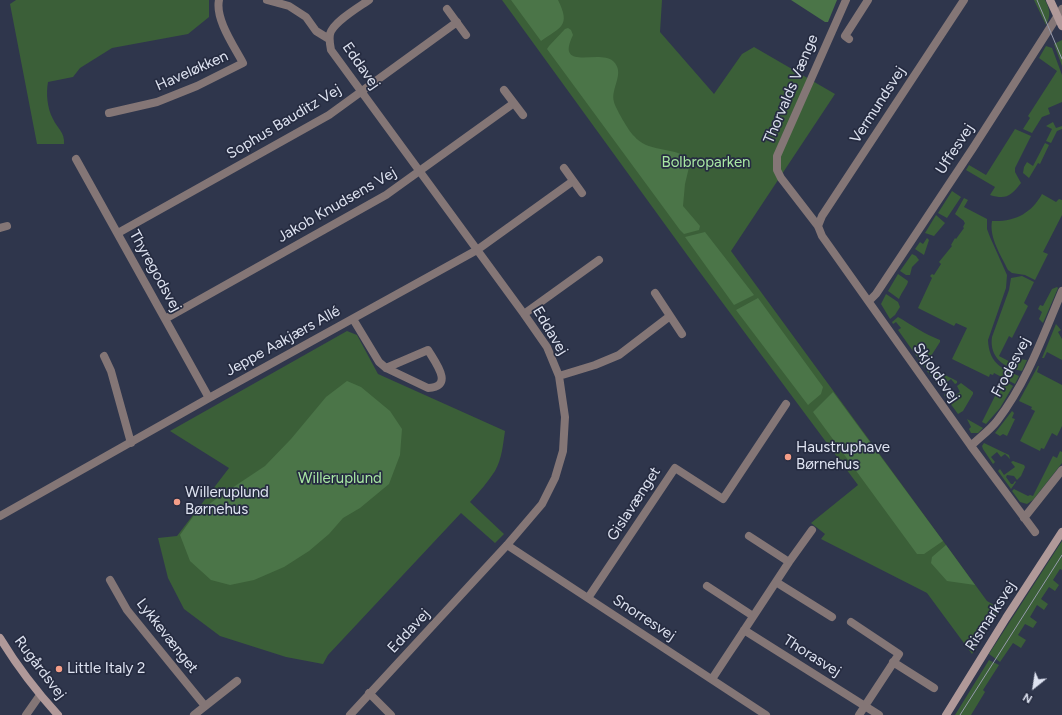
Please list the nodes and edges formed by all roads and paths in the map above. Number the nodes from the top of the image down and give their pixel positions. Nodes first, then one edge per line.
1 (219, 0) edge
2 (267, 0) edge
3 (369, 0) edge
4 (846, 0) edge
5 (868, 0) edge
6 (964, 0) edge
7 (1050, 0) edge
8 (446, 9) dead end
9 (1060, 12) edge
10 (457, 22) junction
11 (1062, 26) edge
12 (466, 35) dead end
13 (848, 38) dead end
14 (329, 39) junction
15 (504, 90) dead end
16 (361, 92) junction
17 (514, 103) junction
18 (109, 113) dead end
19 (523, 115) dead end
20 (76, 159) dead end
21 (564, 168) dead end
22 (420, 172) junction
23 (573, 181) junction
24 (582, 193) dead end
25 (818, 226) junction
26 (118, 233) junction
27 (478, 250) junction
28 (599, 260) dead end
29 (1062, 291) edge
30 (655, 293) dead end
31 (869, 301) junction
32 (1060, 304) edge
33 (524, 314) junction
34 (670, 316) junction
35 (165, 319) junction
36 (353, 319) junction
37 (682, 334) dead end
38 (104, 356) dead end
39 (386, 368) junction
40 (559, 376) junction
41 (209, 398) junction
42 (786, 404) dead end
43 (131, 443) junction
44 (971, 446) junction
45 (1062, 470) edge
46 (0, 516) edge
47 (1024, 518) junction
48 (812, 530) dead end
49 (1036, 532) dead end
50 (1062, 532) edge
51 (749, 536) dead end
52 (507, 545) junction
53 (789, 562) junction
54 (110, 580) dead end
55 (776, 582) junction
56 (707, 586) dead end
57 (588, 598) junction
58 (753, 616) junction
59 (832, 617) dead end
60 (851, 622) dead end
61 (744, 630) junction
62 (0, 638) edge
63 (893, 662) junction
64 (712, 679) junction
65 (237, 681) dead end
66 (934, 688) dead end
67 (369, 693) junction
68 (40, 695) junction
69 (205, 706) junction
70 (865, 706) junction
71 (26, 715) edge
72 (58, 715) edge
73 (194, 715) edge
74 (350, 715) edge
75 (391, 715) edge
76 (766, 715) edge
77 (858, 715) edge
78 (879, 715) edge
79 (946, 715) edge

1 - 18 street, Haveløkken
2 - 14 street
3 - 14 street
4 - 25 street, Thorvalds Vænge
5 - 13 street
6 - 25 street, Vermundsvej
7 - 9 main road
8 - 10 street
9 - 11 main road
9 - 31 street, Uffesvej
10 - 12 street
10 - 16 street, Sophus Bauditz Vej
14 - 16 street, Eddavej
15 - 17 street
16 - 22 street, Eddavej
16 - 26 street, Sophus Bauditz Vej
17 - 19 street
17 - 22 street, Jakob Knudsens Vej
20 - 26 street, Thyregodsvej
21 - 23 street
22 - 27 street, Eddavej
22 - 35 street, Jakob Knudsens Vej
23 - 24 street
23 - 27 street, Jeppe Aakjærs Allé
25 - 31 street, Skjoldsvej
26 - 35 street, Thyregodsvej
27 - 33 street, Eddavej
27 - 36 street, Jeppe Aakjærs Allé
28 - 33 street
29 - 32 street, Frodesvej
30 - 34 street
31 - 44 street, Skjoldsvej
32 - 44 street, Frodesvej
33 - 40 street, Eddavej
34 - 37 street
34 - 40 street
35 - 41 street, Thyregodsvej
36 - 39 street
36 - 41 street, Jeppe Aakjærs Allé
38 - 43 street
39 - 39 street
40 - 52 street, Eddavej
41 - 43 street, Jeppe Aakjærs Allé
42 - 57 street, Gislavænget
43 - 46 street, Jeppe Aakjærs Allé
44 - 47 street, Skjoldsvej
45 - 47 street
47 - 49 street, Skjoldsvej
48 - 53 street
50 - 79 main road, Rismarksvej
51 - 53 street
52 - 57 street, Snorresvej
52 - 67 street, Eddavej
53 - 55 street
54 - 69 street, Lykkevænget
55 - 58 street
55 - 59 street
56 - 58 street
57 - 64 street, Snorresvej
58 - 61 street
60 - 63 street
61 - 64 street
61 - 70 street, Thorasvej
62 - 68 main road, Rugårdsvej
63 - 66 street
63 - 70 street
64 - 76 street, Snorresvej
65 - 69 street
67 - 74 street, Eddavej
67 - 75 street
68 - 71 street
68 - 72 main road, Rugårdsvej
69 - 73 street
70 - 77 street
70 - 78 street, Thorasvej

